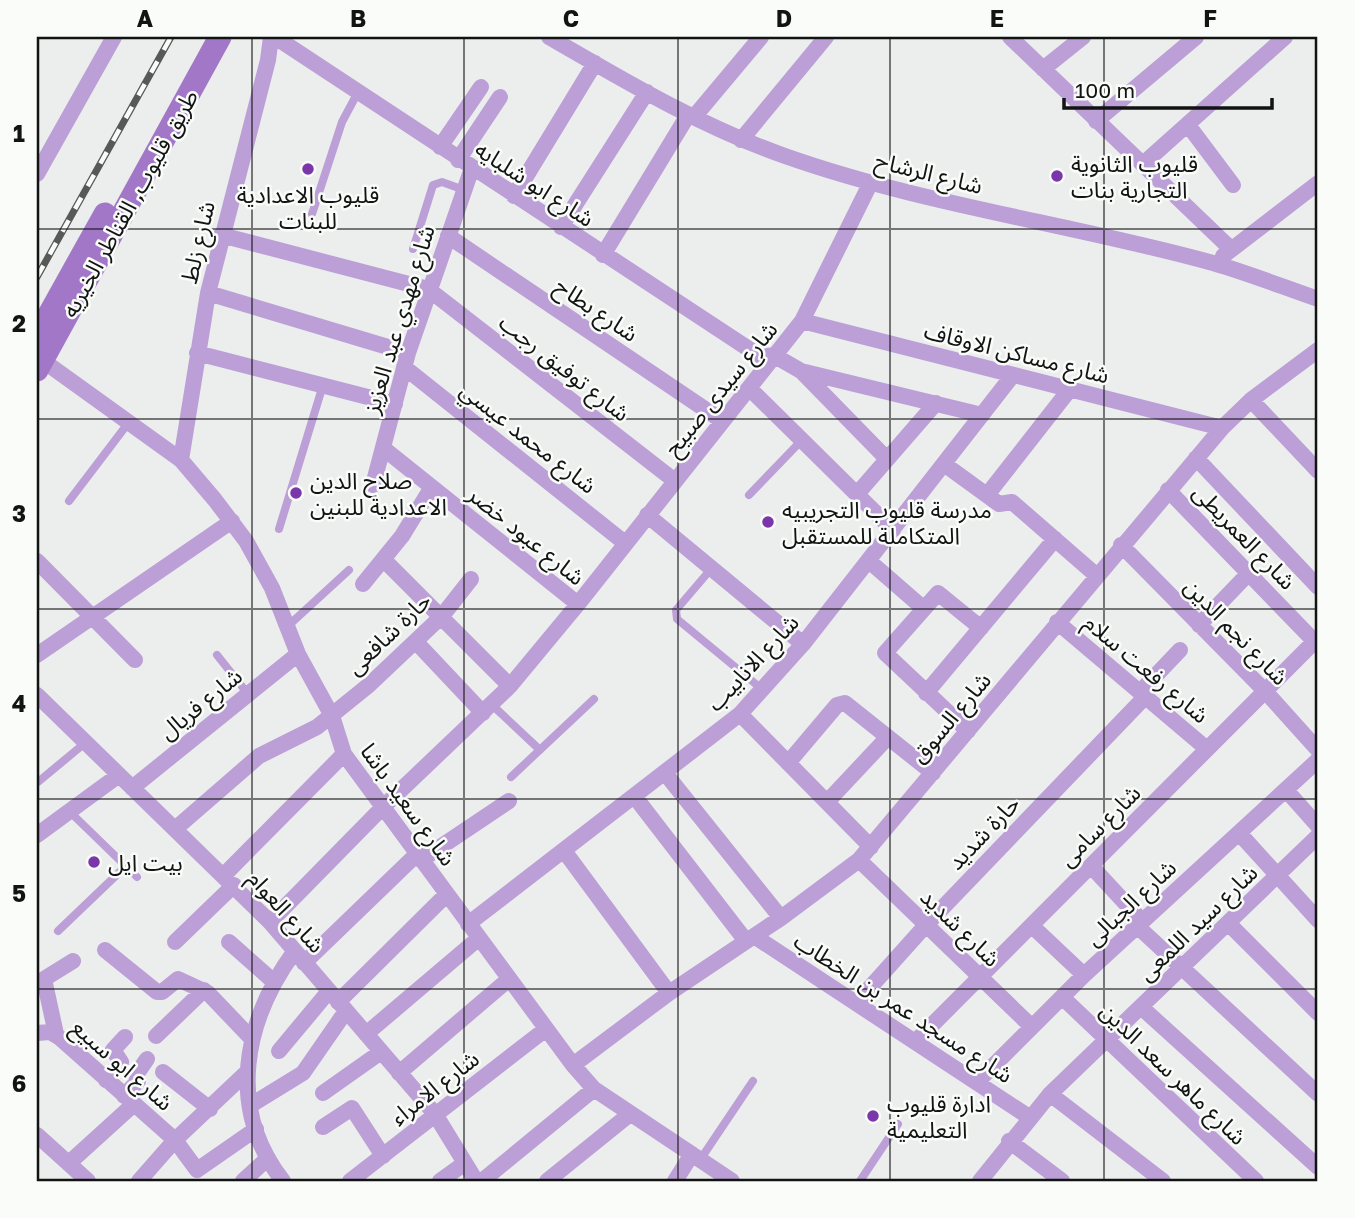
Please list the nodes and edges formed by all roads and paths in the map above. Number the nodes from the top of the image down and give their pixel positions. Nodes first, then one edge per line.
1 (114, 37) edge
2 (203, 37) edge
3 (220, 37) edge
4 (273, 37) edge
5 (549, 37) edge
6 (761, 37) edge
7 (826, 37) edge
8 (1010, 37) edge
9 (1083, 37) edge
10 (1196, 37) edge
11 (1285, 37) edge
12 (568, 41) edge
13 (595, 63) junction
14 (1043, 69) junction
15 (481, 87) dead end
16 (358, 92) junction
17 (647, 92) junction
18 (500, 97) dead end
19 (691, 116) junction
20 (1096, 121) junction
21 (1188, 125) junction
22 (741, 140) junction
23 (440, 146) junction
24 (465, 164) junction
25 (1143, 164) junction
26 (37, 174) edge
27 (871, 182) junction
28 (1318, 183) edge
29 (1233, 185) dead end
30 (464, 190) junction
31 (514, 196) junction
32 (312, 214) dead end
33 (561, 227) junction
34 (221, 235) junction
35 (448, 236) junction
36 (414, 249) dead end
37 (1231, 249) junction
38 (603, 254) junction
39 (1215, 263) junction
40 (428, 289) junction
41 (208, 293) junction
42 (1318, 299) edge
43 (802, 321) junction
44 (37, 336) edge
45 (197, 353) junction
46 (1317, 353) edge
47 (775, 356) junction
48 (406, 360) junction
49 (40, 365) edge
50 (801, 371) junction
51 (1013, 375) junction
52 (323, 385) junction
53 (749, 388) junction
54 (1070, 389) junction
55 (1251, 400) junction
56 (936, 403) junction
57 (395, 404) junction
58 (982, 415) junction
59 (721, 420) junction
60 (129, 422) junction
61 (1222, 428) junction
62 (802, 440) junction
63 (383, 448) junction
64 (1196, 458) junction
65 (887, 459) junction
66 (181, 460) junction
67 (944, 464) junction
68 (1318, 471) edge
69 (675, 481) junction
70 (373, 485) dead end
71 (432, 488) junction
72 (1168, 490) junction
73 (857, 494) junction
74 (748, 495) dead end
75 (987, 495) junction
76 (69, 501) dead end
77 (647, 515) junction
78 (232, 521) junction
79 (279, 529) dead end
80 (894, 530) junction
81 (1055, 539) junction
82 (625, 543) junction
83 (1121, 545) junction
84 (384, 560) junction
85 (37, 561) edge
86 (869, 561) junction
87 (349, 569) dead end
88 (711, 569) junction
89 (1249, 573) junction
90 (1096, 575) junction
91 (471, 579) dead end
92 (363, 584) dead end
93 (1318, 587) edge
94 (578, 604) junction
95 (923, 608) junction
96 (94, 615) junction
97 (442, 616) junction
98 (1057, 622) junction
99 (289, 625) junction
100 (1199, 625) junction
101 (981, 628) junction
102 (416, 642) junction
103 (1317, 643) edge
104 (803, 644) junction
105 (1180, 650) dead end
106 (298, 654) junction
107 (37, 655) edge
108 (217, 655) dead end
109 (135, 660) dead end
110 (510, 686) junction
111 (763, 690) junction
112 (1265, 691) junction
113 (926, 693) junction
114 (248, 694) junction
115 (1142, 694) junction
116 (37, 695) edge
117 (594, 699) dead end
118 (487, 709) junction
119 (740, 715) junction
120 (332, 716) junction
121 (968, 731) junction
122 (888, 737) junction
123 (85, 743) junction
124 (1207, 749) junction
125 (540, 750) junction
126 (1318, 750) edge
127 (344, 754) junction
128 (1318, 760) edge
129 (788, 763) junction
130 (665, 772) junction
131 (933, 773) junction
132 (118, 775) junction
133 (511, 777) dead end
134 (38, 782) edge
135 (132, 788) junction
136 (1286, 790) junction
137 (635, 797) junction
138 (509, 801) dead end
139 (827, 802) junction
140 (382, 808) junction
141 (69, 811) junction
142 (1318, 826) edge
143 (175, 829) junction
144 (39, 830) edge
145 (1239, 832) junction
146 (1318, 836) edge
147 (871, 847) junction
148 (565, 852) junction
149 (419, 857) junction
150 (859, 860) junction
151 (126, 866) junction
152 (1091, 866) junction
153 (1277, 876) junction
154 (137, 877) dead end
155 (229, 880) junction
156 (447, 894) junction
157 (781, 918) junction
158 (1318, 920) edge
159 (270, 922) junction
160 (1140, 923) junction
161 (1228, 923) junction
162 (468, 924) junction
163 (926, 925) junction
164 (1032, 926) junction
165 (58, 931) dead end
166 (479, 938) junction
167 (750, 939) junction
168 (175, 942) dead end
169 (229, 942) dead end
170 (105, 950) dead end
171 (299, 957) junction
172 (73, 961) dead end
173 (1182, 967) junction
174 (1084, 975) junction
175 (980, 977) junction
176 (509, 979) junction
177 (273, 981) junction
178 (204, 990) junction
179 (669, 993) junction
180 (1062, 997) junction
181 (337, 1001) junction
182 (857, 1002) junction
183 (1141, 1007) junction
184 (1318, 1013) edge
185 (1031, 1026) junction
186 (545, 1029) junction
187 (37, 1033) edge
188 (56, 1034) junction
189 (366, 1034) junction
190 (156, 1036) dead end
191 (125, 1037) dead end
192 (251, 1038) junction
193 (1106, 1040) junction
194 (916, 1041) junction
195 (279, 1051) dead end
196 (381, 1052) junction
197 (147, 1059) dead end
198 (573, 1065) junction
199 (248, 1071) junction
200 (163, 1072) dead end
201 (399, 1073) junction
202 (106, 1080) junction
203 (753, 1080) dead end
204 (977, 1082) junction
205 (594, 1089) junction
206 (323, 1093) dead end
207 (1050, 1094) junction
208 (1318, 1094) edge
209 (129, 1100) junction
210 (251, 1105) junction
211 (210, 1109) junction
212 (435, 1114) junction
213 (630, 1114) junction
214 (1029, 1117) junction
215 (898, 1124) dead end
216 (323, 1127) dead end
217 (256, 1129) junction
218 (38, 1139) edge
219 (176, 1140) junction
220 (1009, 1141) junction
221 (383, 1156) junction
222 (268, 1157) junction
223 (696, 1157) junction
224 (69, 1163) junction
225 (464, 1163) junction
226 (1318, 1167) edge
227 (195, 1176) edge
228 (353, 1180) edge
229 (88, 1181) edge
230 (139, 1181) edge
231 (243, 1181) edge
232 (283, 1181) edge
233 (440, 1181) edge
234 (477, 1181) edge
235 (482, 1181) edge
236 (547, 1181) edge
237 (675, 1181) edge
238 (732, 1181) edge
239 (860, 1181) edge
240 (981, 1181) edge
241 (1062, 1181) edge
242 (1163, 1181) edge
243 (1256, 1181) edge

1 - 26 street
2 - 44 main road, طريق قليوب, القناطر الخيريه
3 - 49 main road, طريق قليوب, القناطر الخيريه
4 - 16 street, شارع ابو شلبايه
4 - 34 street, شارع زلط
5 - 12 street, شارع الرشاح
6 - 19 street
7 - 22 street
8 - 14 street
9 - 14 street
10 - 20 street
11 - 21 street
12 - 13 street, شارع الرشاح
13 - 17 street, شارع الرشاح
13 - 31 street
14 - 20 street
15 - 23 street
16 - 23 street, شارع ابو شلبايه
16 - 32 lane
17 - 19 street, شارع الرشاح
17 - 33 street
18 - 24 street, شارع مهدي عبد العزيز
19 - 22 street, شارع الرشاح
19 - 38 street
20 - 25 street
21 - 25 street
21 - 29 street
22 - 27 street, شارع الرشاح
23 - 24 street, شارع ابو شلبايه
24 - 30 street, شارع مهدي عبد العزيز
24 - 31 street, شارع ابو شلبايه
25 - 37 street
27 - 39 street, شارع الرشاح
27 - 43 street, شارع سيدى صبيح
28 - 37 street
30 - 35 street, شارع مهدي عبد العزيز
30 - 36 lane
31 - 33 street, شارع ابو شلبايه
33 - 38 street, شارع ابو شلبايه
34 - 40 street
34 - 41 street, شارع زلط
35 - 40 street, شارع مهدي عبد العزيز
35 - 59 street, شارع بطاح
37 - 39 street
38 - 47 street, شارع ابو شلبايه
39 - 42 street, شارع الرشاح
40 - 48 street, شارع مهدي عبد العزيز
40 - 69 street, شارع توفيق رجب
41 - 45 street, شارع زلط
41 - 48 street
43 - 47 street, شارع سيدى صبيح
43 - 51 street, شارع مساكن الاوقاف
45 - 52 street
45 - 66 street, شارع زلط
46 - 55 street, شارع السوق
47 - 50 street, شارع ابو شلبايه
47 - 53 street, شارع سيدى صبيح
48 - 57 street, شارع مهدي عبد العزيز
48 - 82 street, شارع محمد عيسي
49 - 60 street, شارع سعيد باشا
50 - 56 street
50 - 65 street
51 - 54 street, شارع مساكن الاوقاف
51 - 58 street, شارع الانابيب
52 - 57 street
52 - 79 lane
53 - 59 street, شارع سيدى صبيح
53 - 62 street
54 - 61 street, شارع مساكن الاوقاف
54 - 75 street
55 - 61 street, شارع السوق
55 - 68 street
56 - 58 street
56 - 65 street
57 - 63 street, شارع مهدي عبد العزيز
58 - 67 street, شارع الانابيب
59 - 69 street, شارع سيدى صبيح
60 - 66 street, شارع سعيد باشا
60 - 76 lane
61 - 64 street, شارع السوق
62 - 73 street
62 - 74 lane
63 - 70 street, شارع مهدي عبد العزيز
63 - 71 street, شارع عبود خضر
64 - 72 street, شارع السوق
64 - 93 street
65 - 73 street
66 - 78 street, شارع سعيد باشا
67 - 75 street
67 - 80 street, شارع الانابيب
69 - 77 street, شارع سيدى صبيح
71 - 84 street
71 - 94 street, شارع عبود خضر
72 - 83 street, شارع السوق
72 - 89 street, شارع العمريطى
73 - 80 street
75 - 81 street
77 - 82 street, شارع سيدى صبيح
77 - 88 street
78 - 96 street
78 - 99 street, شارع سعيد باشا
80 - 86 street, شارع الانابيب
81 - 90 street
81 - 101 street
82 - 94 street, شارع سيدى صبيح
83 - 90 street, شارع السوق
83 - 100 street, شارع نجم الدين
84 - 92 street
84 - 97 street
85 - 96 street
86 - 95 street
86 - 104 street, شارع الانابيب
87 - 99 lane
88 - 104 street
88 - 111 lane
89 - 100 street
89 - 103 street, شارع العمريطى
90 - 98 street, شارع السوق
91 - 97 street, حارة شافعى
94 - 110 street, شارع سيدى صبيح
95 - 101 street
95 - 113 street
96 - 107 street
96 - 109 street
97 - 102 street, حارة شافعى
97 - 110 street
98 - 115 street, شارع رفعت سلام
98 - 121 street, شارع السوق
99 - 106 street, شارع سعيد باشا
100 - 112 street, شارع نجم الدين
101 - 113 street
102 - 118 street
102 - 120 street, حارة شافعى
103 - 112 street, شارع سامى
104 - 111 street, شارع الانابيب
105 - 115 street, حارة شديد
106 - 114 street, شارع فريال
106 - 120 street, شارع سعيد باشا
108 - 114 lane
110 - 118 street, شارع سيدى صبيح
111 - 119 street, شارع الانابيب
112 - 124 street, شارع سامى
112 - 126 street, شارع نجم الدين
113 - 121 street
114 - 135 street, شارع فريال
115 - 124 street, شارع رفعت سلام
115 - 163 street, حارة شديد
116 - 123 street, شارع العوام
117 - 125 lane
118 - 125 lane
118 - 140 street, شارع سيدى صبيح
119 - 129 street
119 - 130 street, شارع الانابيب
120 - 127 street, شارع سعيد باشا
120 - 143 street, حارة شافعى
121 - 131 street, شارع السوق
122 - 129 street
122 - 131 street
122 - 139 street
123 - 132 street, شارع العوام
123 - 134 lane
124 - 152 street, شارع سامى
125 - 133 lane
127 - 140 street, شارع سعيد باشا
127 - 155 street
128 - 136 street, شارع الجبالى
129 - 139 street
130 - 137 street, شارع الانابيب
130 - 157 street
131 - 147 street, شارع السوق
132 - 135 street, شارع العوام
132 - 141 street
135 - 143 street, شارع العوام
136 - 142 street
136 - 145 street, شارع الجبالى
137 - 148 street, شارع الانابيب
137 - 167 street, شارع مسجد عمر بن الخطاب
138 - 149 street
139 - 147 street
140 - 149 street, شارع سعيد باشا
140 - 159 street, شارع سيدى صبيح
141 - 144 street
141 - 151 lane
143 - 155 street, شارع العوام
145 - 153 street
145 - 160 street, شارع الجبالى
146 - 153 street, شارع سيد اللمعى
147 - 150 street, شارع السوق
148 - 162 street, شارع الانابيب
148 - 179 street
149 - 156 street, شارع سعيد باشا
149 - 171 street
150 - 157 street, شارع السوق
150 - 163 street, شارع شديد
151 - 154 lane
151 - 165 lane
152 - 160 street
152 - 164 street, شارع سامى
153 - 158 street
153 - 161 street, شارع سيد اللمعى
155 - 159 street, شارع العوام
155 - 168 street
156 - 162 street, شارع سعيد باشا
156 - 181 street
157 - 167 street, شارع السوق
159 - 171 street, شارع العوام
160 - 173 street
160 - 174 street, شارع الجبالى
161 - 173 street, شارع سيد اللمعى
161 - 184 street
162 - 166 street, شارع سعيد باشا
163 - 175 street, شارع شديد
163 - 182 street, حارة شديد
164 - 174 street
164 - 175 street, شارع سامى
166 - 176 street, شارع سعيد باشا
166 - 189 street
167 - 179 street, شارع السوق
167 - 182 street, شارع مسجد عمر بن الخطاب
169 - 177 street
170 - 178 street
171 - 177 street
171 - 181 street, شارع العوام
172 - 188 street
173 - 183 street, شارع سيد اللمعى
173 - 208 street
174 - 180 street, شارع الجبالى
175 - 185 street, شارع شديد
175 - 194 street, شارع سامى
176 - 186 street, شارع سعيد باشا
176 - 201 street
177 - 192 street
178 - 190 street
178 - 192 street
179 - 198 street, شارع السوق
180 - 185 street, شارع الجبالى
180 - 193 street, شارع ماهر سعد الدين
181 - 189 street, شارع العوام
181 - 195 street
181 - 210 street
182 - 194 street, شارع مسجد عمر بن الخطاب
183 - 193 street, شارع سيد اللمعى
183 - 226 street
185 - 204 street, شارع الجبالى
186 - 198 street, شارع سعيد باشا
186 - 212 street, شارع الامراء
187 - 188 street, شارع ابو سبيع
188 - 202 street, شارع ابو سبيع
189 - 196 street, شارع العوام
191 - 202 street
192 - 199 street
193 - 207 street, شارع سيد اللمعى
193 - 243 street, شارع ماهر سعد الدين
194 - 204 street, شارع مسجد عمر بن الخطاب
196 - 201 street, شارع العوام
196 - 206 street
197 - 209 street
198 - 205 street, شارع سعيد باشا
199 - 210 street
199 - 211 street
200 - 211 street
201 - 212 street, شارع العوام
202 - 209 street, شارع ابو سبيع
203 - 223 lane
204 - 214 street, شارع مسجد عمر بن الخطاب
205 - 213 street, شارع سعيد باشا
205 - 235 street
207 - 214 street, شارع سيد اللمعى
207 - 242 street
209 - 219 street, شارع ابو سبيع
209 - 224 street
210 - 217 street
211 - 219 street
212 - 221 street, شارع الامراء
212 - 225 street, شارع العوام
213 - 223 street, شارع سعيد باشا
213 - 236 street
214 - 220 street, شارع سيد اللمعى
215 - 239 lane
216 - 221 street
217 - 222 street
217 - 227 street
218 - 224 street
219 - 227 street, شارع ابو سبيع
219 - 230 street
220 - 240 street, شارع سيد اللمعى
220 - 241 street
221 - 228 street, شارع الامراء
222 - 231 street
222 - 232 street
223 - 237 street
223 - 238 street, شارع سعيد باشا
224 - 229 street
225 - 233 street
225 - 234 street, شارع العوام

